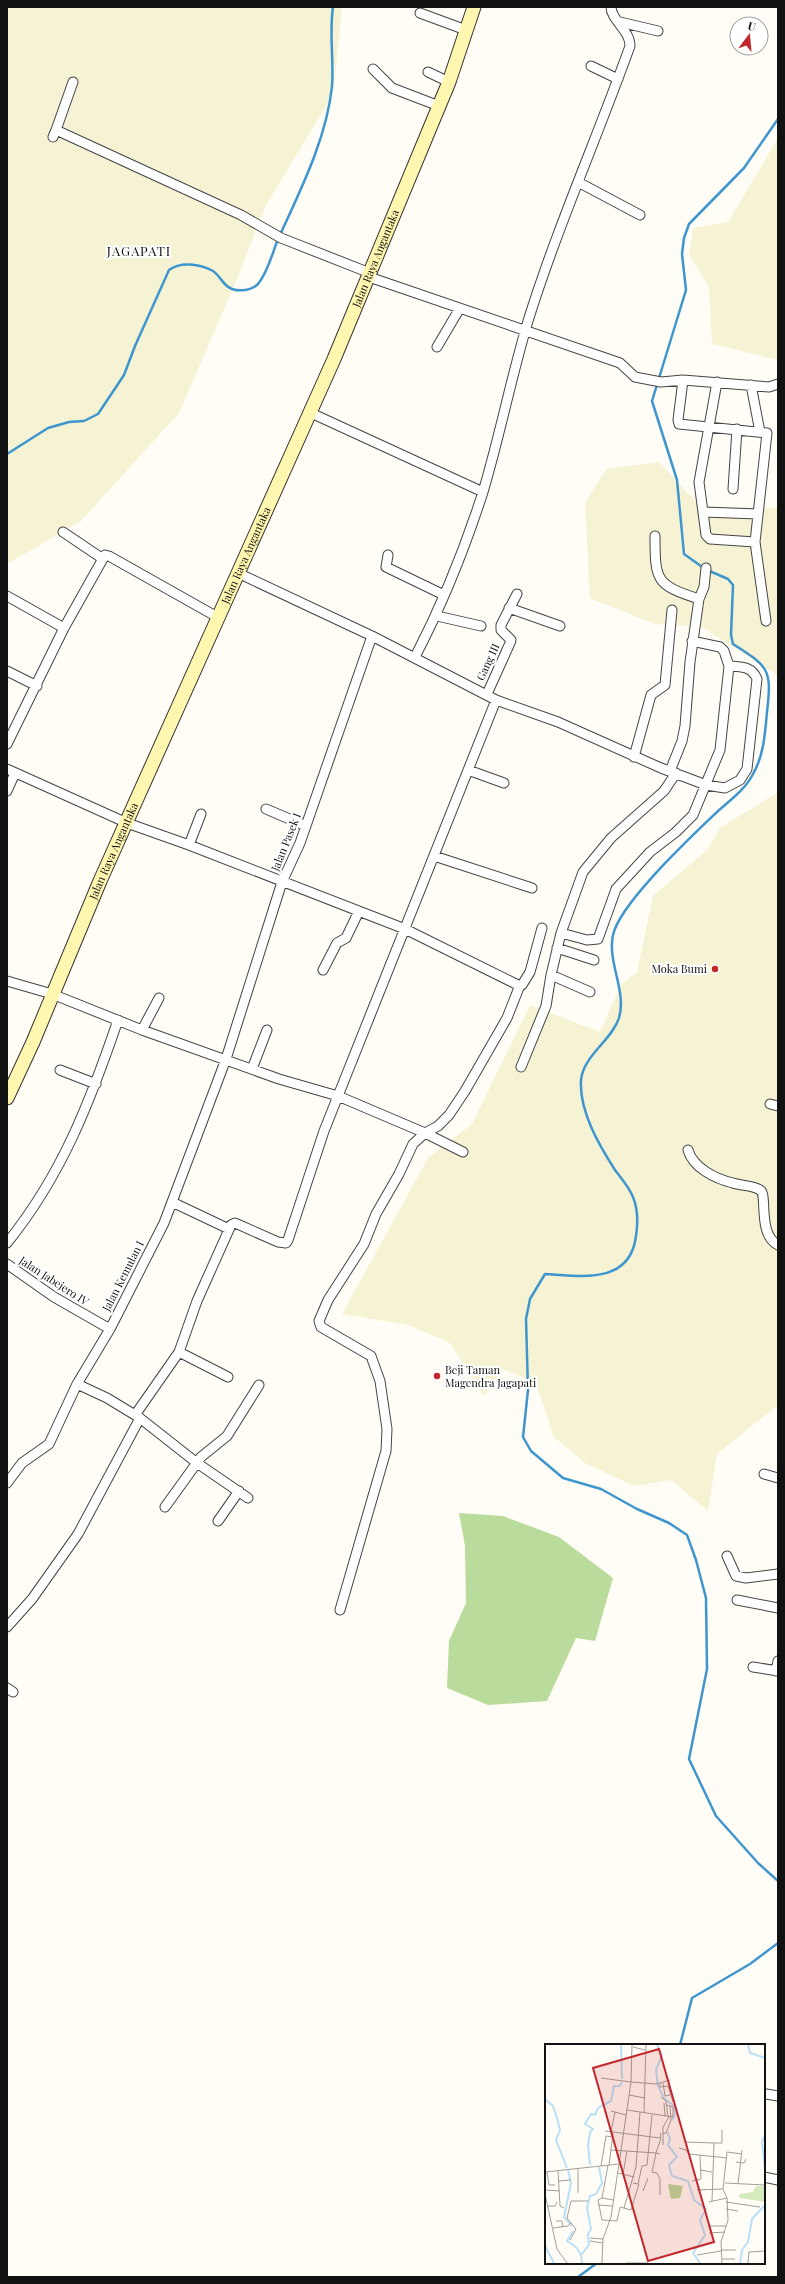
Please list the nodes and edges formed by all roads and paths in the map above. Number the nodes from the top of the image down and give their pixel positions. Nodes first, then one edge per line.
1 (474, 7) edge
2 (611, 7) edge
3 (420, 13) dead end
4 (620, 22) junction
5 (466, 30) junction
6 (658, 31) dead end
7 (591, 66) dead end
8 (373, 69) dead end
9 (428, 72) dead end
10 (618, 79) junction
11 (73, 82) dead end
12 (448, 82) junction
13 (439, 106) junction
14 (578, 182) junction
15 (640, 215) dead end
16 (370, 275) junction
17 (460, 308) junction
18 (526, 331) junction
19 (438, 347) dead end
20 (683, 380) junction
21 (717, 382) junction
22 (778, 384) edge
23 (751, 385) junction
24 (311, 413) junction
25 (710, 428) junction
26 (737, 429) junction
27 (760, 432) junction
28 (733, 489) dead end
29 (482, 492) junction
30 (704, 512) junction
31 (758, 514) junction
32 (63, 532) dead end
33 (655, 536) dead end
34 (755, 542) junction
35 (388, 555) dead end
36 (103, 558) junction
37 (706, 568) dead end
38 (240, 574) junction
39 (517, 594) dead end
40 (444, 595) junction
41 (7, 596) edge
42 (699, 599) junction
43 (509, 608) junction
44 (672, 610) dead end
45 (437, 616) junction
46 (219, 618) junction
47 (766, 621) dead end
48 (481, 626) dead end
49 (560, 626) dead end
50 (64, 628) junction
51 (372, 636) junction
52 (692, 641) junction
53 (415, 657) junction
54 (729, 666) junction
55 (7, 671) edge
56 (37, 686) junction
57 (487, 694) junction
58 (496, 700) junction
59 (7, 744) edge
60 (634, 757) junction
61 (665, 769) junction
62 (468, 770) junction
63 (11, 771) edge
64 (504, 783) dead end
65 (706, 785) junction
66 (7, 791) edge
67 (266, 809) dead end
68 (201, 814) dead end
69 (127, 823) junction
70 (306, 826) junction
71 (189, 845) junction
72 (434, 856) junction
73 (282, 882) junction
74 (532, 888) dead end
75 (359, 911) junction
76 (542, 928) dead end
77 (405, 929) junction
78 (561, 933) junction
79 (557, 948) junction
80 (594, 960) dead end
81 (323, 970) dead end
82 (551, 975) junction
83 (7, 981) edge
84 (520, 985) junction
85 (590, 992) dead end
86 (52, 994) junction
87 (158, 998) dead end
88 (118, 1020) junction
89 (142, 1030) junction
90 (267, 1030) dead end
91 (226, 1059) junction
92 (521, 1067) dead end
93 (252, 1069) junction
94 (60, 1070) dead end
95 (96, 1084) junction
96 (338, 1096) junction
97 (7, 1098) edge
98 (425, 1134) junction
99 (688, 1150) dead end
100 (463, 1152) dead end
101 (172, 1202) junction
102 (229, 1228) junction
103 (7, 1243) edge
104 (778, 1245) edge
105 (7, 1264) edge
106 (110, 1329) junction
107 (179, 1352) junction
108 (228, 1378) dead end
109 (77, 1384) junction
110 (259, 1385) dead end
111 (138, 1416) junction
112 (197, 1463) junction
113 (764, 1474) dead end
114 (9, 1478) edge
115 (778, 1478) edge
116 (239, 1491) junction
117 (248, 1498) dead end
118 (165, 1507) dead end
119 (218, 1521) dead end
120 (726, 1556) dead end
121 (778, 1574) edge
122 (737, 1600) dead end
123 (778, 1608) edge
124 (340, 1610) dead end
125 (7, 1627) edge
126 (778, 1661) edge
127 (753, 1667) dead end
128 (777, 1671) edge
129 (766, 2094) dead end
130 (778, 2096) edge
131 (765, 2177) edge
132 (778, 2180) edge

1 - 5 main road, Jalan Raya Angantaka
2 - 4 street
3 - 5 street
4 - 6 street
4 - 10 street
5 - 12 main road, Jalan Raya Angantaka
7 - 10 street
8 - 13 street
9 - 12 street
10 - 14 street
11 - 16 street
12 - 13 main road, Jalan Raya Angantaka
13 - 16 main road, Jalan Raya Angantaka
14 - 15 street
14 - 18 street
16 - 17 street
16 - 24 main road, Jalan Raya Angantaka
17 - 18 street
17 - 19 street
18 - 20 street
18 - 29 street
20 - 21 street
20 - 25 street
21 - 23 street
21 - 25 street
22 - 23 street
23 - 27 street
24 - 29 street
24 - 38 main road, Jalan Raya Angantaka
25 - 26 street
25 - 30 street
26 - 27 street
26 - 28 street
27 - 31 street
29 - 40 street
30 - 31 street
30 - 34 street
31 - 34 street
32 - 36 street
33 - 42 street
34 - 47 street
35 - 40 street
36 - 46 street
36 - 50 street
37 - 42 street
38 - 46 main road, Jalan Raya Angantaka
38 - 51 street
39 - 43 street
40 - 45 street
41 - 50 street
42 - 52 street
43 - 49 street
43 - 57 street, Gang III
44 - 60 street
45 - 48 street
45 - 53 street
46 - 69 main road, Jalan Raya Angantaka
50 - 56 street
51 - 53 street
51 - 70 street, Jalan Pasek I
52 - 54 street
52 - 61 street
53 - 57 street
54 - 65 street
54 - 65 street
55 - 56 street
56 - 59 street
57 - 58 street
58 - 60 street
58 - 62 street
60 - 61 street
61 - 65 street
61 - 78 street
62 - 64 street
62 - 72 street
63 - 66 street
63 - 69 street
65 - 78 street
67 - 70 street
68 - 71 street
69 - 71 street
69 - 86 main road, Jalan Raya Angantaka
70 - 73 street, Jalan Pasek I
71 - 73 street
72 - 74 street
72 - 77 street
73 - 75 street
73 - 91 street, Jalan Pasek I
75 - 77 street
75 - 81 street
76 - 84 street
77 - 84 street
77 - 96 street
78 - 79 street
79 - 80 street
79 - 82 street
82 - 85 street
82 - 92 street
83 - 86 street
84 - 98 street
86 - 88 street
86 - 97 main road, Jalan Raya Angantaka
87 - 89 street
88 - 89 street
88 - 95 street
89 - 91 street
90 - 93 street
91 - 93 street
91 - 101 street, Jalan Kemulan I
93 - 96 street
94 - 95 street
95 - 103 street
96 - 98 street
96 - 102 street
98 - 100 street
98 - 124 street
99 - 104 street
101 - 102 street
101 - 106 street, Jalan Kemulan I
102 - 107 street
105 - 106 street, Jalan Jabejero IV
106 - 109 street, Jalan Kemulan I
107 - 108 street
107 - 111 street
109 - 111 street
109 - 114 street, Jalan Kemulan I
110 - 112 street
111 - 112 street
111 - 125 street
112 - 116 street
112 - 118 street
113 - 115 street
116 - 117 street
116 - 119 street
120 - 121 street
122 - 123 street
126 - 128 street
127 - 128 street
129 - 130 street
131 - 132 street

